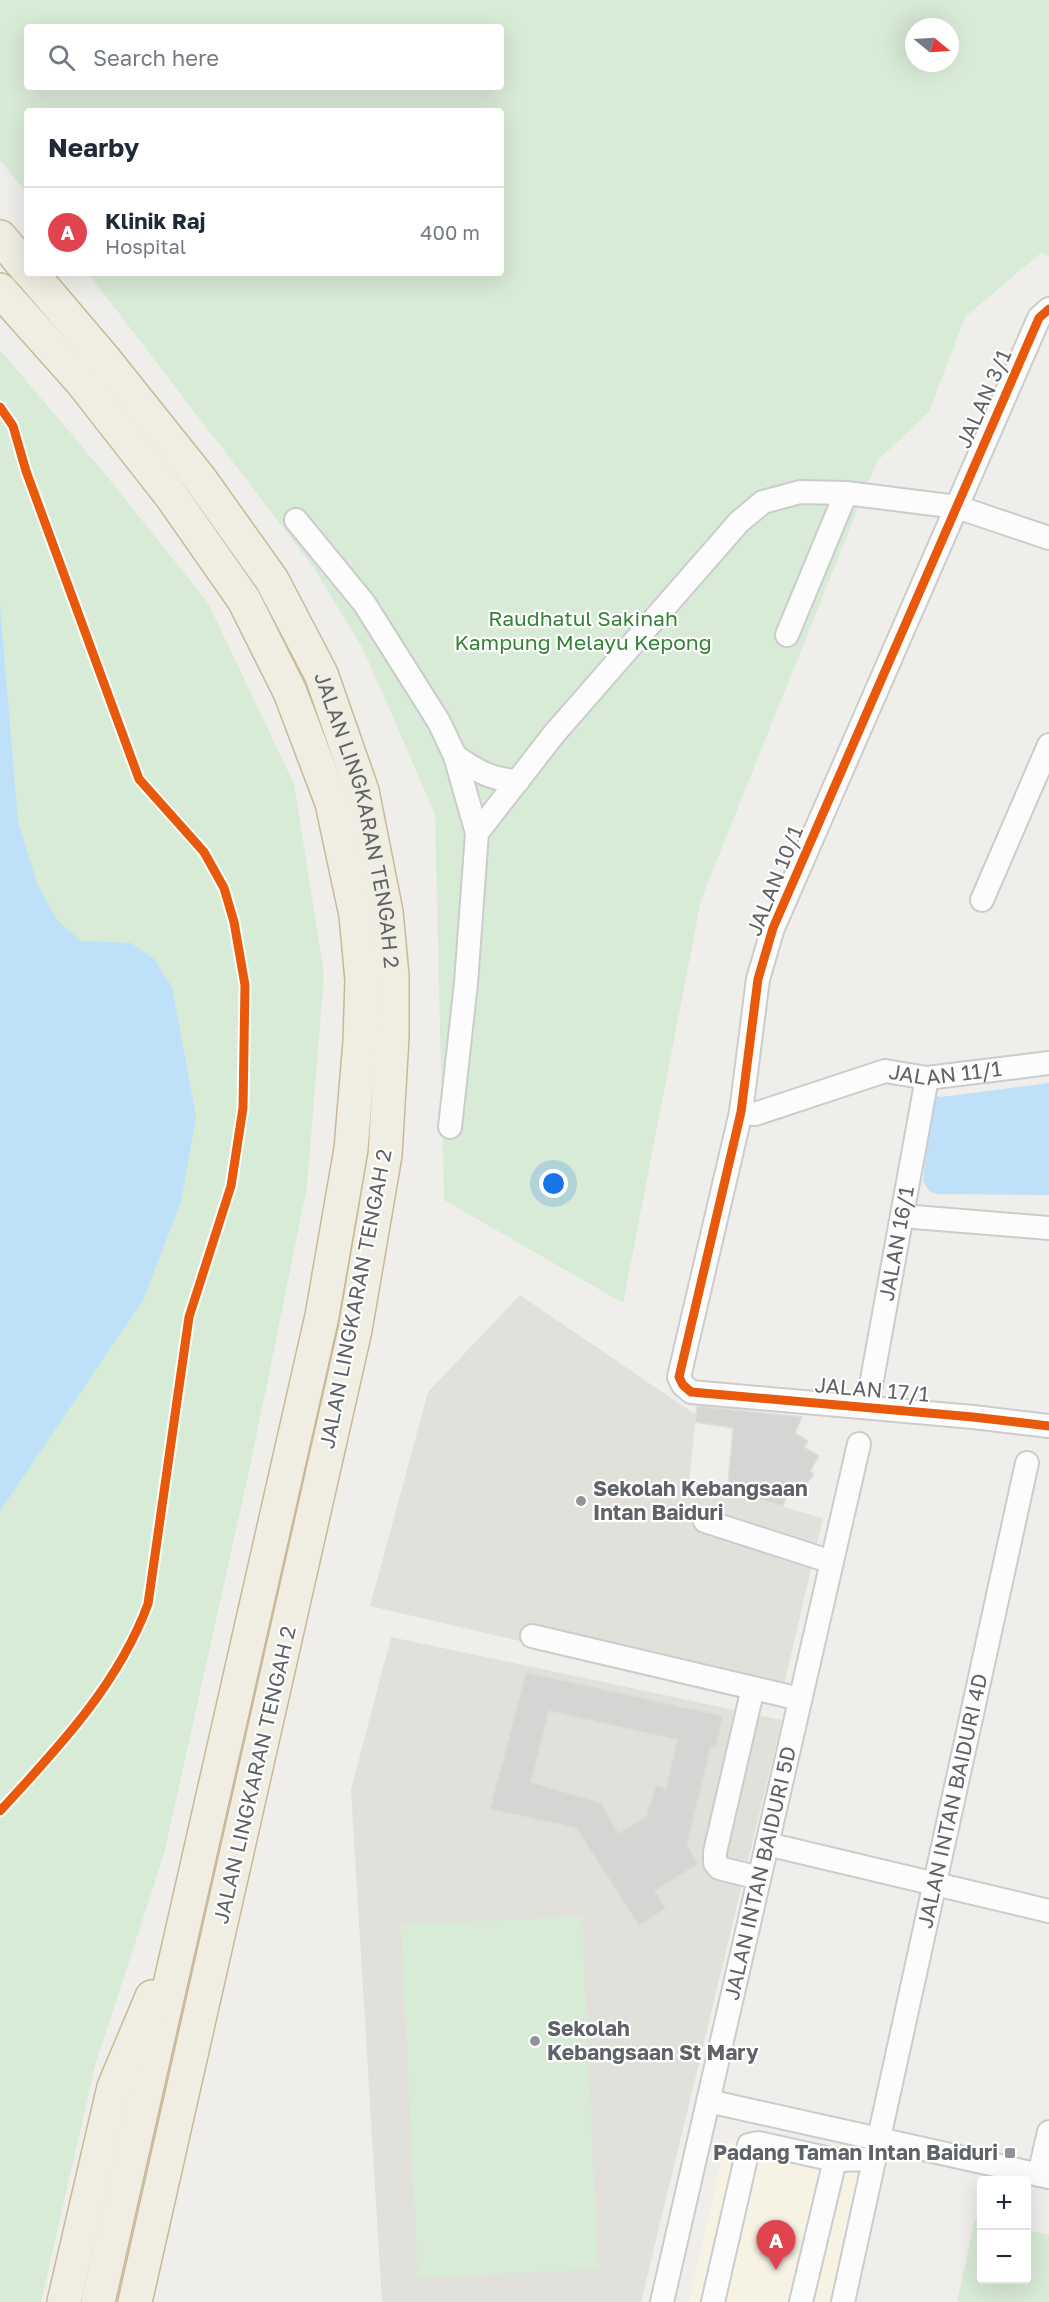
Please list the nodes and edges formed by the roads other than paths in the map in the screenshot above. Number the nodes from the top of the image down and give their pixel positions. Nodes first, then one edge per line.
1 (0, 237) edge
2 (24, 265) edge
3 (34, 276) edge
4 (0, 290) edge
5 (1049, 309) edge
6 (846, 493) junction
7 (957, 507) junction
8 (297, 520) dead end
9 (1049, 538) edge
10 (787, 635) dead end
11 (1049, 745) edge
12 (455, 756) junction
13 (518, 781) junction
14 (477, 833) junction
15 (982, 900) dead end
16 (1049, 1063) edge
17 (927, 1078) junction
18 (741, 1112) junction
19 (450, 1127) dead end
20 (902, 1216) junction
21 (1049, 1228) edge
22 (691, 1392) joint
23 (867, 1407) junction
24 (1049, 1426) edge
25 (859, 1444) dead end
26 (1028, 1463) dead end
27 (705, 1521) dead end
28 (831, 1563) junction
29 (532, 1636) dead end
30 (753, 1688) junction
31 (800, 1699) junction
32 (767, 1844) junction
33 (759, 1878) junction
34 (934, 1883) junction
35 (1049, 1911) edge
36 (186, 1915) junction
37 (708, 2102) junction
38 (1049, 2132) edge
39 (875, 2149) junction
40 (835, 2160) junction
41 (1044, 2176) edge
42 (64, 2302) edge
43 (98, 2302) edge
44 (135, 2302) edge
45 (662, 2302) edge
46 (713, 2302) edge
47 (801, 2302) edge
48 (843, 2302) edge

1 - 2 highway
3 - 44 highway, JALAN LINGKARAN TENGAH 2
4 - 36 highway, JALAN LINGKARAN TENGAH 2
5 - 7 street, JALAN 3/1
6 - 7 street
6 - 10 street
6 - 13 street
7 - 9 street
7 - 18 street, JALAN 10/1
8 - 12 street
11 - 15 street
12 - 13 street
12 - 14 street
13 - 14 street
14 - 19 street
16 - 17 street, JALAN 11/1
17 - 18 street, JALAN 11/1
17 - 20 street, JALAN 16/1
18 - 22 street, JALAN 10/1
20 - 21 street
20 - 23 street, JALAN 16/1
22 - 23 street, JALAN 17/1
23 - 24 street, JALAN 17/1
25 - 28 street, JALAN INTAN BAIDURI 5D
26 - 34 street, JALAN INTAN BAIDURI 4D
27 - 28 street
28 - 31 street, JALAN INTAN BAIDURI 5D
29 - 30 street
30 - 31 street
30 - 33 street
31 - 32 street, JALAN INTAN BAIDURI 5D
32 - 33 street, JALAN INTAN BAIDURI 5D
32 - 34 street
33 - 37 street, JALAN INTAN BAIDURI 5D
34 - 35 street
34 - 39 street, JALAN INTAN BAIDURI 4D
36 - 42 highway
36 - 43 highway, JALAN LINGKARAN TENGAH 2
37 - 39 street
37 - 45 street, JALAN INTAN BAIDURI 5D
38 - 41 street
39 - 40 street
39 - 41 street
39 - 48 street, JALAN INTAN BAIDURI 4D
40 - 46 street
40 - 47 street

